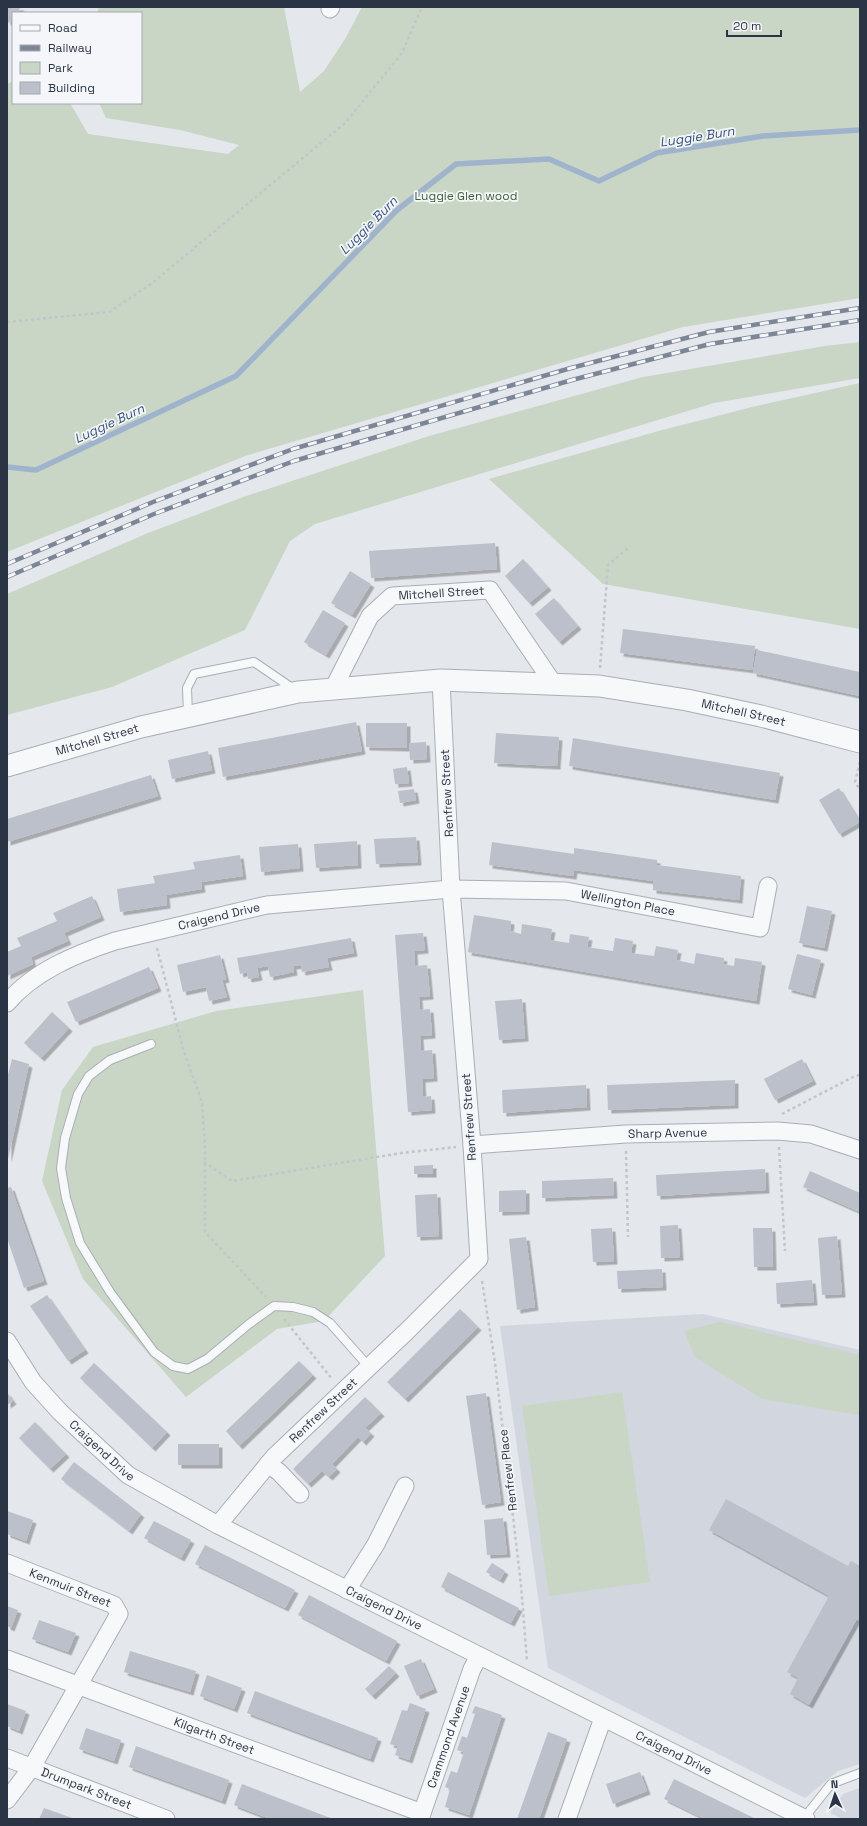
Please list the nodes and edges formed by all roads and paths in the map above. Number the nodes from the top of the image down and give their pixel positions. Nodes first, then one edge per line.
1 (422, 7) edge
2 (7, 322) edge
3 (628, 548) dead end
4 (441, 680) junction
5 (553, 683) junction
6 (599, 686) junction
7 (333, 690) junction
8 (298, 692) junction
9 (188, 715) junction
10 (860, 742) edge
11 (860, 762) edge
12 (7, 766) edge
13 (860, 790) edge
14 (768, 886) dead end
15 (451, 889) junction
16 (153, 932) junction
17 (7, 1003) edge
18 (151, 1044) dead end
19 (860, 1075) edge
20 (778, 1123) junction
21 (626, 1134) junction
22 (472, 1145) junction
23 (860, 1150) edge
24 (204, 1162) junction
25 (628, 1237) dead end
26 (785, 1251) dead end
27 (479, 1259) junction
28 (274, 1306) junction
29 (7, 1341) edge
30 (369, 1367) junction
31 (342, 1392) junction
32 (268, 1464) junction
33 (405, 1486) dead end
34 (300, 1494) dead end
35 (218, 1525) junction
36 (7, 1563) edge
37 (347, 1590) junction
38 (479, 1656) junction
39 (7, 1659) edge
40 (531, 1681) junction
41 (79, 1686) junction
42 (603, 1718) junction
43 (7, 1758) edge
44 (32, 1767) junction
45 (860, 1773) edge
46 (7, 1800) edge
47 (421, 1816) edge
48 (805, 1818) edge
49 (166, 1819) edge
50 (567, 1819) edge

1 - 2 path
3 - 6 path
4 - 5 street, Mitchell Street
4 - 7 street, Mitchell Street
4 - 15 street, Renfrew Street
5 - 6 street, Mitchell Street
5 - 7 street, Mitchell Street
6 - 10 street, Mitchell Street
7 - 8 street, Mitchell Street
8 - 9 street, Mitchell Street
8 - 9 lane
9 - 12 street, Mitchell Street
11 - 13 path
14 - 15 street, Wellington Place
15 - 16 street, Craigend Drive
15 - 22 street, Renfrew Street
16 - 17 street, Craigend Drive
16 - 24 path
18 - 28 lane
19 - 20 path
20 - 21 street, Sharp Avenue
20 - 23 street, Sharp Avenue
20 - 26 path
21 - 22 street, Sharp Avenue
21 - 25 path
22 - 24 path
22 - 27 street, Renfrew Street
24 - 28 path
27 - 30 street, Renfrew Street
27 - 40 path, Renfrew Place
28 - 30 lane
28 - 31 path
29 - 35 street, Craigend Drive
30 - 31 street, Renfrew Street
31 - 32 street, Renfrew Street
32 - 34 street
32 - 35 street, Renfrew Street
33 - 37 street
35 - 37 street, Craigend Drive
36 - 41 street, Kenmuir Street
37 - 38 street, Craigend Drive
38 - 40 street, Craigend Drive
38 - 47 street, Crammond Avenue
39 - 41 street, Kilgarth Street
40 - 42 street, Craigend Drive
41 - 44 street
41 - 47 street, Kilgarth Street
42 - 48 street, Craigend Drive
42 - 50 street
43 - 44 street, Drumpark Street
44 - 46 street
44 - 49 street, Drumpark Street
45 - 48 lane, Craigend Drive

